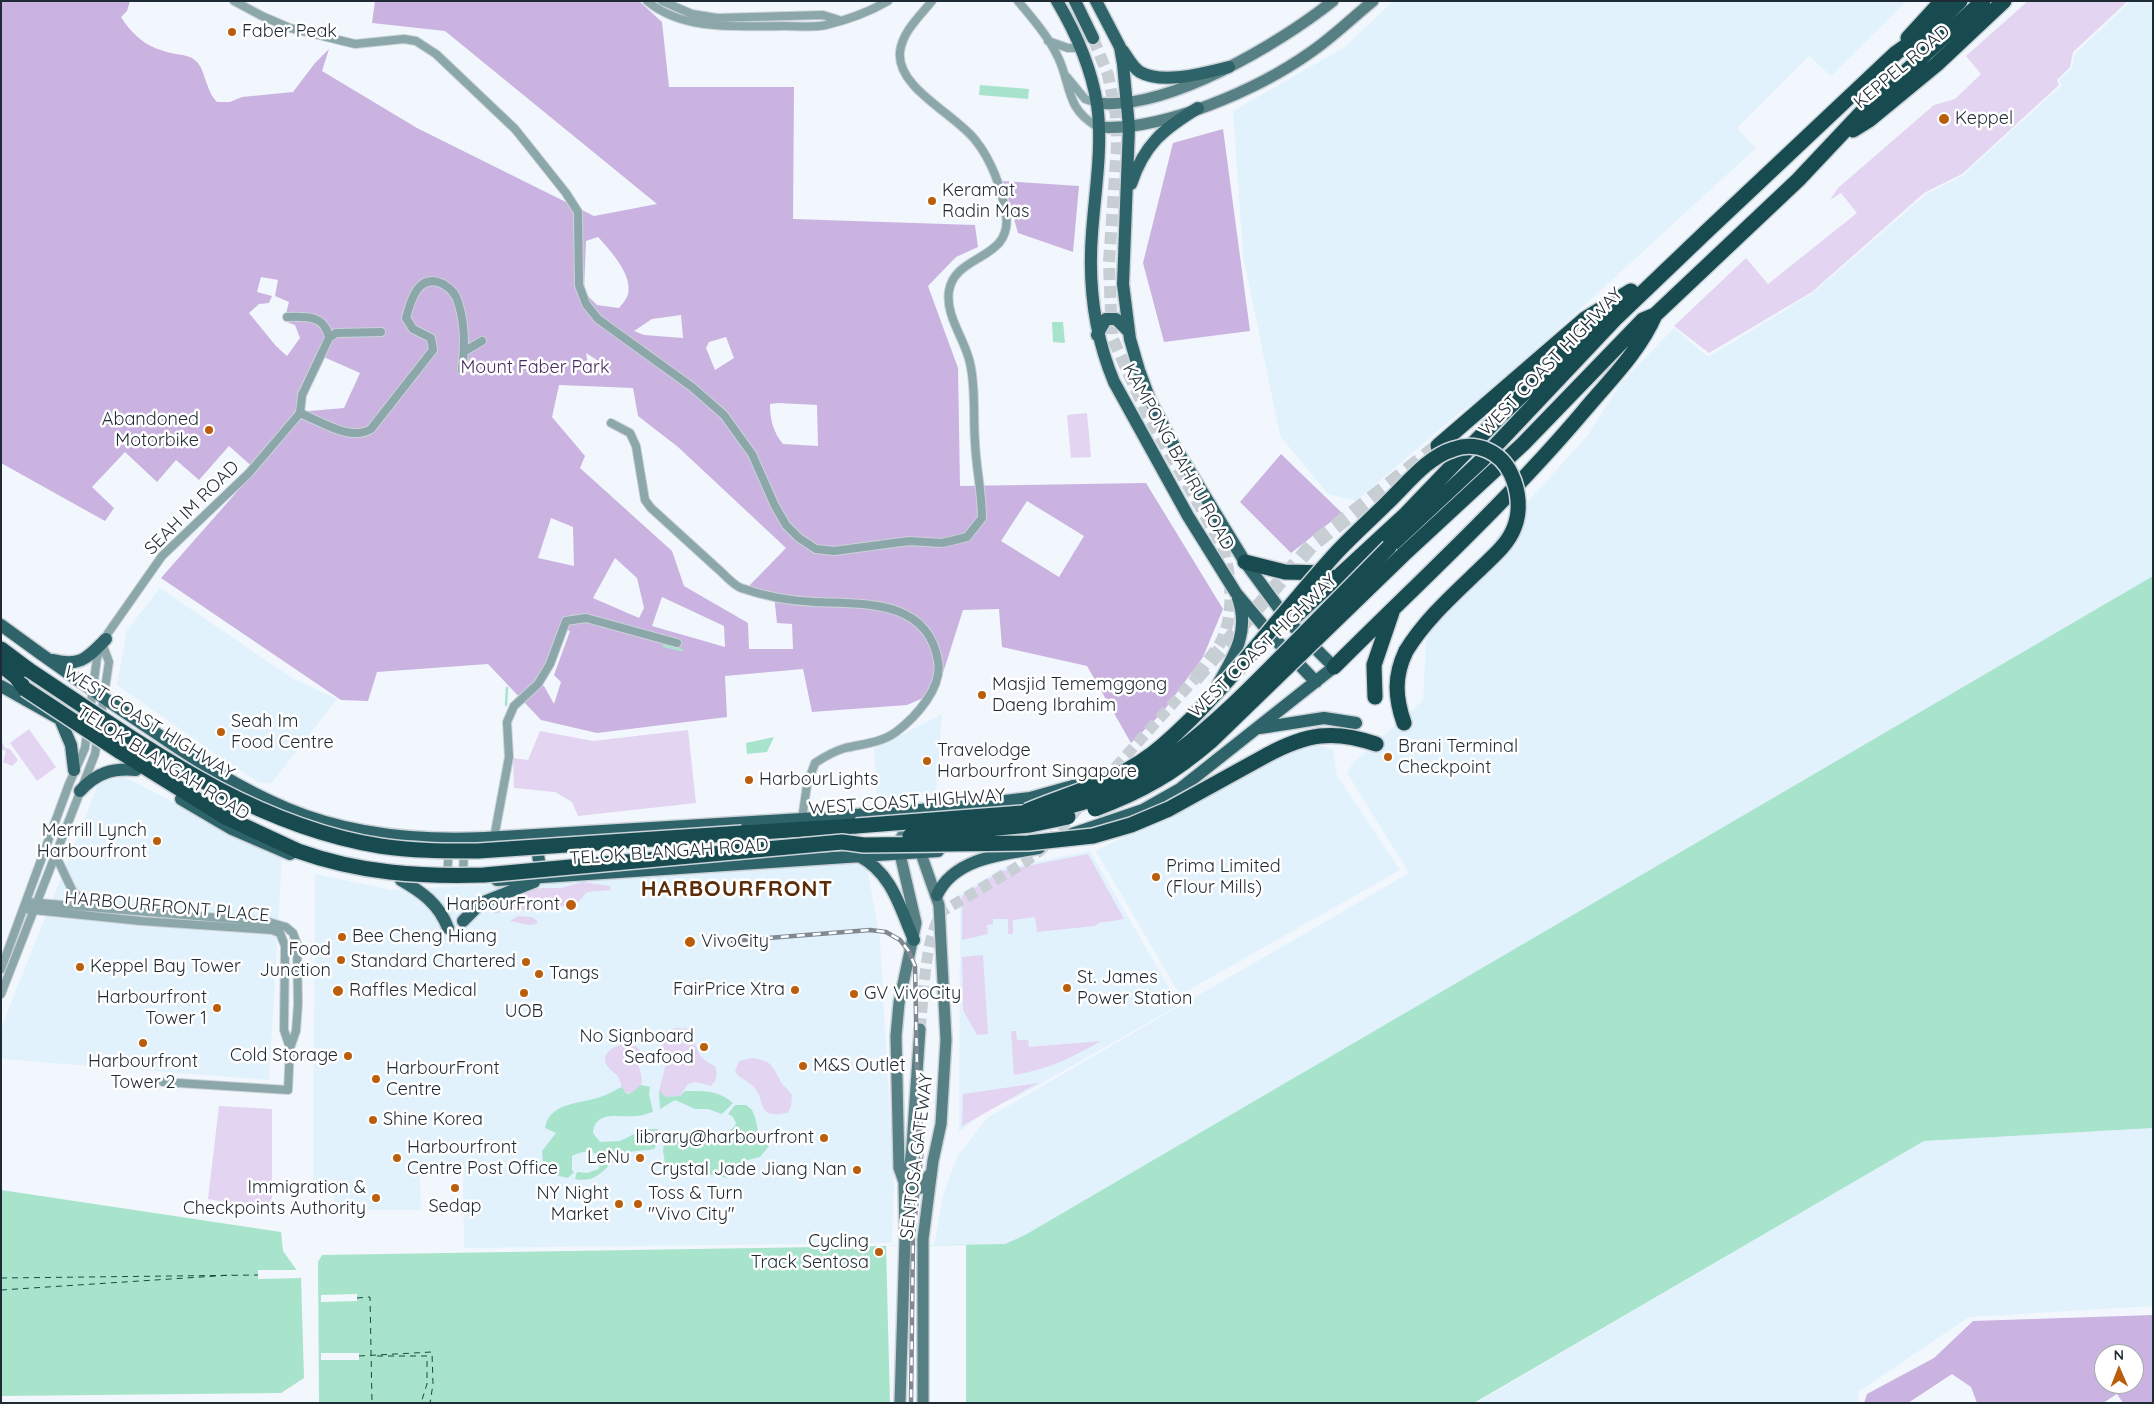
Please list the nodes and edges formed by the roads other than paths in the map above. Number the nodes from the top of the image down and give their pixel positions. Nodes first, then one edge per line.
1 (234, 1) edge
2 (647, 1) edge
3 (662, 1) edge
4 (888, 1) edge
5 (932, 1) edge
6 (1018, 1) edge
7 (1057, 1) edge
8 (1075, 1) edge
9 (1096, 1) edge
10 (1333, 1) edge
11 (1373, 1) edge
12 (1942, 1) edge
13 (1960, 1) edge
14 (1983, 1) edge
15 (2004, 1) edge
16 (839, 20) junction
17 (1093, 38) tunnel mouth
18 (1048, 41) junction
19 (1120, 47) junction
20 (1082, 48) junction
21 (1896, 53) junction
22 (1229, 68) junction
23 (1065, 74) junction
24 (1096, 103) junction
25 (1127, 103) junction
26 (1198, 108) junction
27 (1098, 127) junction
28 (1129, 127) junction
29 (1842, 136) junction
30 (1126, 198) junction
31 (1706, 232) junction
32 (1631, 291) junction
33 (1655, 315) junction
34 (287, 317) dead end
35 (381, 332) dead end
36 (1129, 332) junction
37 (1097, 335) junction
38 (329, 338) junction
39 (482, 341) dead end
40 (465, 351) junction
41 (462, 370) dead end
42 (300, 414) junction
43 (611, 423) dead end
44 (1438, 446) tunnel mouth
45 (1245, 562) junction
46 (1343, 570) junction
47 (1236, 592) junction
48 (1394, 608) junction
49 (1289, 622) junction
50 (1, 625) edge
51 (1273, 637) junction
52 (104, 642) junction
53 (678, 643) dead end
54 (1, 650) edge
55 (1, 654) edge
56 (46, 659) junction
57 (1, 665) edge
58 (1334, 667) junction
59 (29, 670) junction
60 (1, 676) edge
61 (1316, 682) junction
62 (1, 686) edge
63 (25, 689) junction
64 (1216, 689) junction
65 (92, 691) junction
66 (1375, 697) dead end
67 (104, 699) junction
68 (60, 720) junction
69 (1356, 723) dead end
70 (1404, 723) dead end
71 (1258, 729) junction
72 (86, 736) junction
73 (97, 744) junction
74 (1376, 744) dead end
75 (74, 770) junction
76 (136, 770) junction
77 (80, 791) junction
78 (946, 808) junction
79 (1027, 812) junction
80 (872, 814) junction
81 (802, 819) junction
82 (1092, 828) junction
83 (908, 830) junction
84 (552, 836) junction
85 (494, 838) junction
86 (449, 839) junction
87 (464, 839) junction
88 (842, 842) junction
89 (921, 852) junction
90 (55, 854) junction
91 (900, 854) junction
92 (859, 856) junction
93 (547, 878) junction
94 (401, 880) junction
95 (447, 881) junction
96 (463, 881) junction
97 (937, 895) junction
98 (25, 905) junction
99 (34, 906) junction
100 (91, 906) junction
101 (463, 921) dead end
102 (448, 928) dead end
103 (914, 940) junction
104 (1, 969) edge
105 (3, 983) edge
106 (1, 994) edge
107 (920, 1029) tunnel mouth
108 (290, 1048) junction
109 (163, 1082) dead end
110 (933, 1161) junction
111 (904, 1186) junction
112 (900, 1403) edge
113 (923, 1403) edge

1 - 5 street
2 - 16 street
3 - 16 street
4 - 16 street
6 - 18 street
7 - 20 main road, KAMPONG BAHRU ROAD
8 - 17 main road
9 - 19 main road
10 - 22 main road
11 - 26 main road
12 - 21 highway, KEPPEL ROAD
13 - 21 highway
14 - 29 highway
15 - 29 highway, KEPPEL ROAD
18 - 20 street
18 - 23 street
19 - 22 main road
19 - 25 main road, KAMPONG BAHRU ROAD
20 - 24 main road, KAMPONG BAHRU ROAD
21 - 31 highway, WEST COAST HIGHWAY
22 - 25 main road
23 - 24 street
23 - 27 street
24 - 25 main road
24 - 27 main road, KAMPONG BAHRU ROAD
25 - 28 main road, KAMPONG BAHRU ROAD
26 - 28 main road
26 - 30 main road
27 - 28 main road
27 - 37 main road, KAMPONG BAHRU ROAD
28 - 30 main road, KAMPONG BAHRU ROAD
29 - 33 highway, WEST COAST HIGHWAY
30 - 36 main road, KAMPONG BAHRU ROAD
31 - 32 highway
31 - 79 highway, WEST COAST HIGHWAY, bridge
32 - 44 highway
32 - 46 highway
33 - 48 highway
33 - 88 highway, WEST COAST HIGHWAY, bridge
34 - 38 street
35 - 38 street
36 - 37 main road
36 - 45 main road, KAMPONG BAHRU ROAD
37 - 47 main road, KAMPONG BAHRU ROAD
38 - 42 street
39 - 40 street
40 - 41 street
40 - 42 street
42 - 52 street, SEAH IM ROAD
43 - 81 street
45 - 46 highway
45 - 49 main road, KAMPONG BAHRU ROAD
46 - 49 highway
47 - 51 main road, KAMPONG BAHRU ROAD
47 - 64 main road
48 - 58 highway
48 - 66 highway
49 - 51 main road, TELOK BLANGAH ROAD
49 - 58 main road, KAMPONG BAHRU ROAD
50 - 56 main road, TELOK BLANGAH ROAD
51 - 61 main road, KAMPONG BAHRU ROAD
51 - 64 main road, TELOK BLANGAH ROAD
52 - 56 main road
52 - 65 street, SEAH IM ROAD
52 - 67 street
53 - 85 street
54 - 59 highway
55 - 59 highway, WEST COAST HIGHWAY
56 - 65 main road, TELOK BLANGAH ROAD
57 - 63 highway
58 - 61 main road, TELOK BLANGAH ROAD
59 - 79 highway, WEST COAST HIGHWAY, bridge
60 - 63 highway, WEST COAST HIGHWAY
61 - 71 main road, TELOK BLANGAH ROAD
62 - 68 main road, TELOK BLANGAH ROAD
63 - 88 highway, WEST COAST HIGHWAY, bridge
64 - 78 main road, TELOK BLANGAH ROAD
65 - 67 main road, TELOK BLANGAH ROAD
65 - 72 street, SEAH IM ROAD
67 - 73 street
67 - 86 main road, TELOK BLANGAH ROAD
68 - 72 main road, TELOK BLANGAH ROAD
68 - 75 main road
69 - 71 main road
70 - 79 highway, bridge
71 - 82 main road, TELOK BLANGAH ROAD
72 - 73 main road, TELOK BLANGAH ROAD
72 - 75 street, SEAH IM ROAD
73 - 76 main road, TELOK BLANGAH ROAD
73 - 77 street
74 - 88 highway, bridge
75 - 98 street, SEAH IM ROAD
76 - 77 main road
76 - 94 main road, TELOK BLANGAH ROAD
77 - 90 street
78 - 80 main road, TELOK BLANGAH ROAD
78 - 83 main road
80 - 81 main road, TELOK BLANGAH ROAD
80 - 83 main road
81 - 84 main road, TELOK BLANGAH ROAD
82 - 89 main road, TELOK BLANGAH ROAD
82 - 97 main road
83 - 89 main road, SENTOSA GATEWAY
83 - 91 main road, SENTOSA GATEWAY
84 - 85 main road, TELOK BLANGAH ROAD
84 - 93 main road
85 - 87 main road, TELOK BLANGAH ROAD
86 - 87 main road, TELOK BLANGAH ROAD
86 - 95 street
87 - 96 street
89 - 91 main road, TELOK BLANGAH ROAD
89 - 97 main road, SENTOSA GATEWAY
90 - 99 street
90 - 100 street, HARBOURFRONT PLACE
91 - 92 main road, TELOK BLANGAH ROAD
91 - 103 main road, SENTOSA GATEWAY
92 - 93 main road, TELOK BLANGAH ROAD
92 - 103 main road
93 - 96 main road, TELOK BLANGAH ROAD
93 - 101 main road
94 - 95 main road, TELOK BLANGAH ROAD
94 - 102 main road
95 - 96 main road, TELOK BLANGAH ROAD
97 - 110 main road, SENTOSA GATEWAY
98 - 99 street, HARBOURFRONT PLACE
98 - 104 street, SEAH IM ROAD
99 - 100 street, HARBOURFRONT PLACE
99 - 105 street
99 - 108 street, HARBOURFRONT PLACE
100 - 108 street, HARBOURFRONT PLACE
103 - 111 main road, SENTOSA GATEWAY
105 - 106 street
107 - 111 main road
108 - 109 street, HARBOURFRONT PLACE
110 - 111 main road
110 - 113 main road, SENTOSA GATEWAY
111 - 112 main road, SENTOSA GATEWAY

